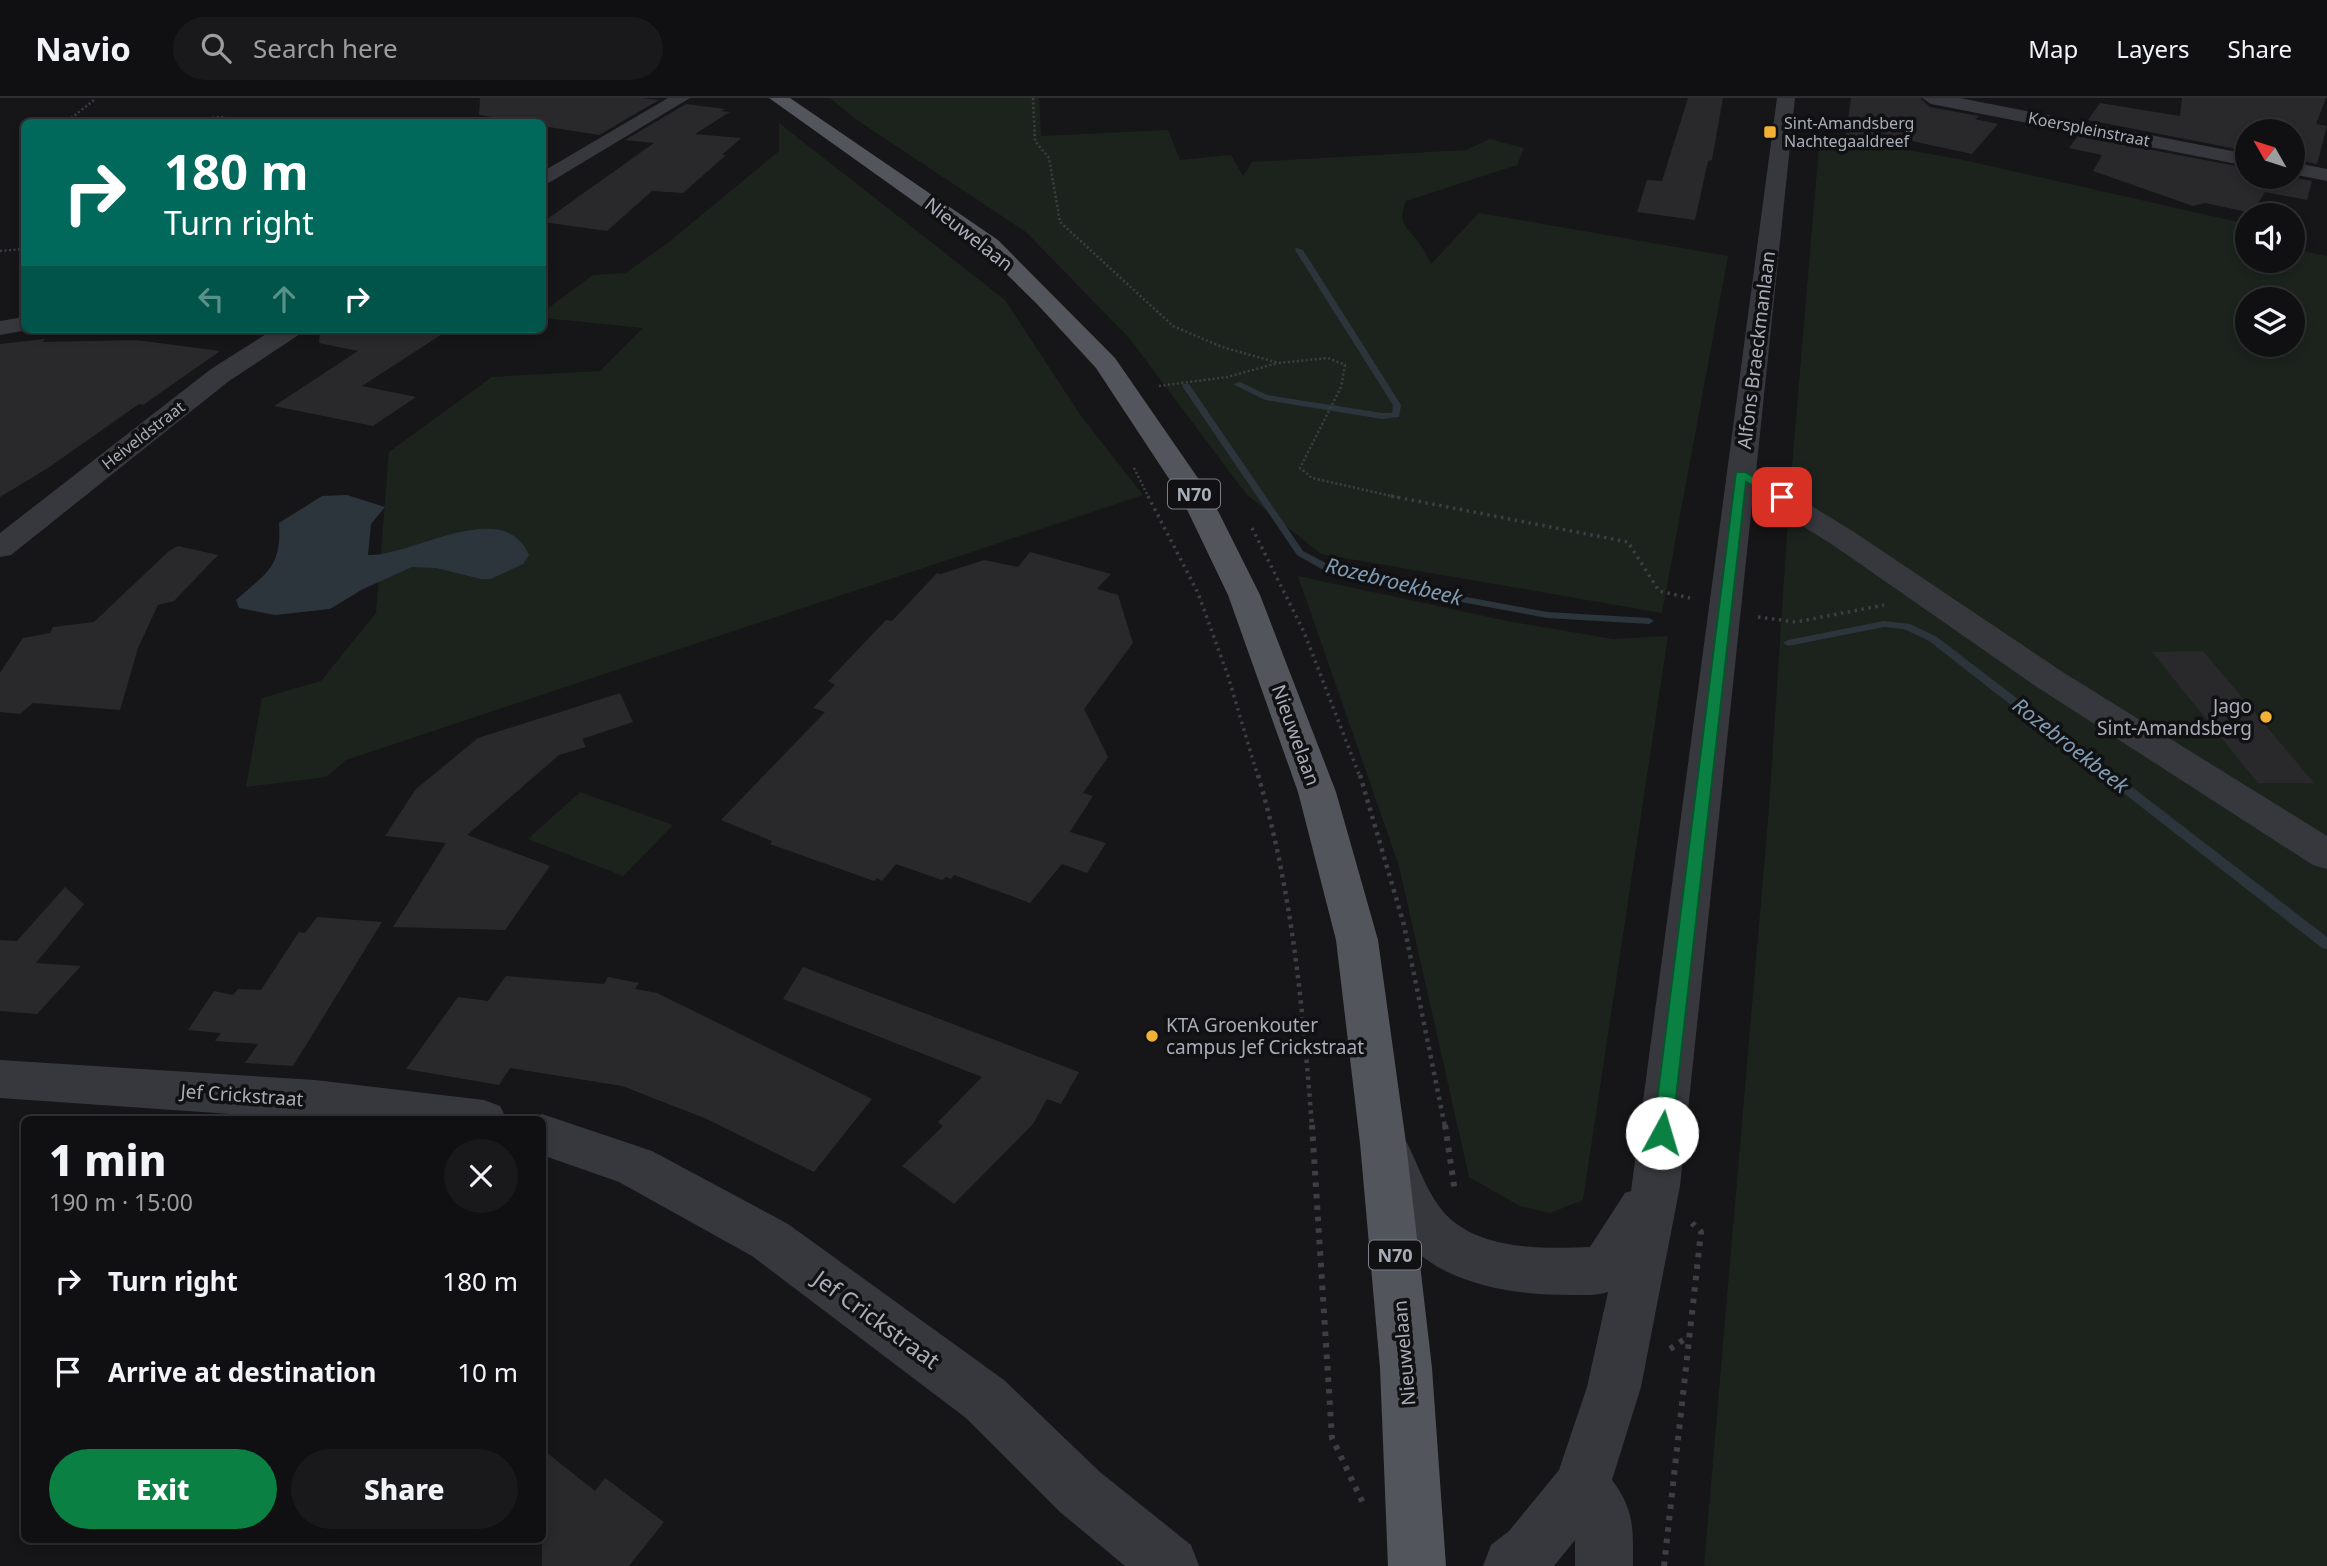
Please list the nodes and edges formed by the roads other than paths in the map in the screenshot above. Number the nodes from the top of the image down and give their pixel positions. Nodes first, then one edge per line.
1 (681, 98) edge
2 (778, 98) edge
3 (1786, 98) edge
4 (1931, 98) edge
5 (2235, 157) edge
6 (2305, 171) edge
7 (2327, 175) edge
8 (546, 179) edge
9 (21, 324) edge
10 (0, 328) edge
11 (284, 333) edge
12 (1741, 475) junction
13 (0, 548) edge
14 (2327, 855) edge
15 (0, 1079) edge
16 (450, 1116) edge
17 (546, 1135) edge
18 (1383, 1143) junction
19 (1656, 1186) junction
20 (1582, 1487) junction
21 (1170, 1566) edge
22 (1417, 1566) edge
23 (1512, 1566) edge
24 (1604, 1566) edge

1 - 8 street
2 - 18 main road, Nieuwelaan / N70
3 - 12 street, Alfons Braeckmanlaan
4 - 5 street, Koerspleinstraat
6 - 7 street
9 - 10 street
11 - 13 street, Heiveldstraat
12 - 14 street
12 - 19 street, Alfons Braeckmanlaan
15 - 16 street, Jef Crickstraat
17 - 21 street, Jef Crickstraat
18 - 19 street, Alfons Braeckmanlaan
18 - 22 main road, Nieuwelaan / N70
19 - 20 street, Alfons Braeckmanlaan
20 - 23 street, Alfons Braeckmanlaan
20 - 24 street

